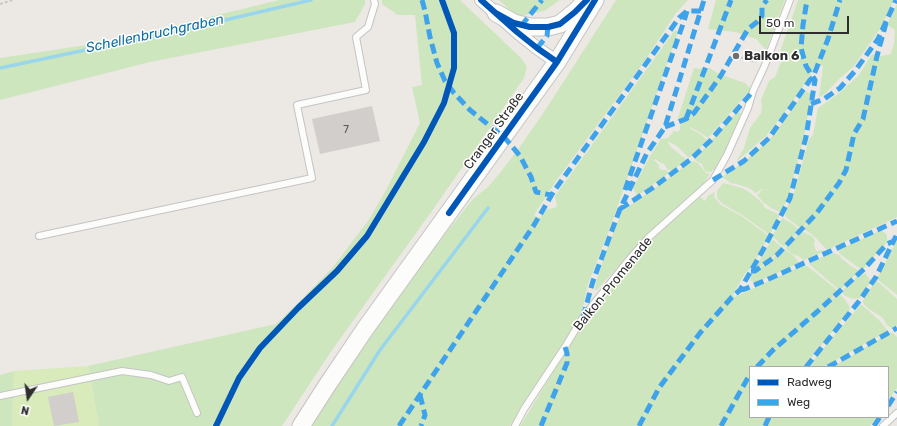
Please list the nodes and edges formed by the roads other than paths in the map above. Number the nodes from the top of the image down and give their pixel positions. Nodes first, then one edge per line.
1 (374, 0) edge
2 (481, 0) edge
3 (587, 0) edge
4 (596, 0) edge
5 (790, 0) edge
6 (496, 13) junction
7 (557, 62) junction
8 (39, 236) dead end
9 (0, 396) edge
10 (197, 413) dead end
11 (897, 413) edge
12 (301, 426) edge
13 (515, 426) edge
14 (882, 426) edge

1 - 8 lane
2 - 6 street
3 - 6 main road
4 - 7 main road, Cranger Straße
5 - 13 lane, Balkon-Promenade
6 - 7 street
7 - 12 main road, Cranger Straße
9 - 10 lane
11 - 14 lane

